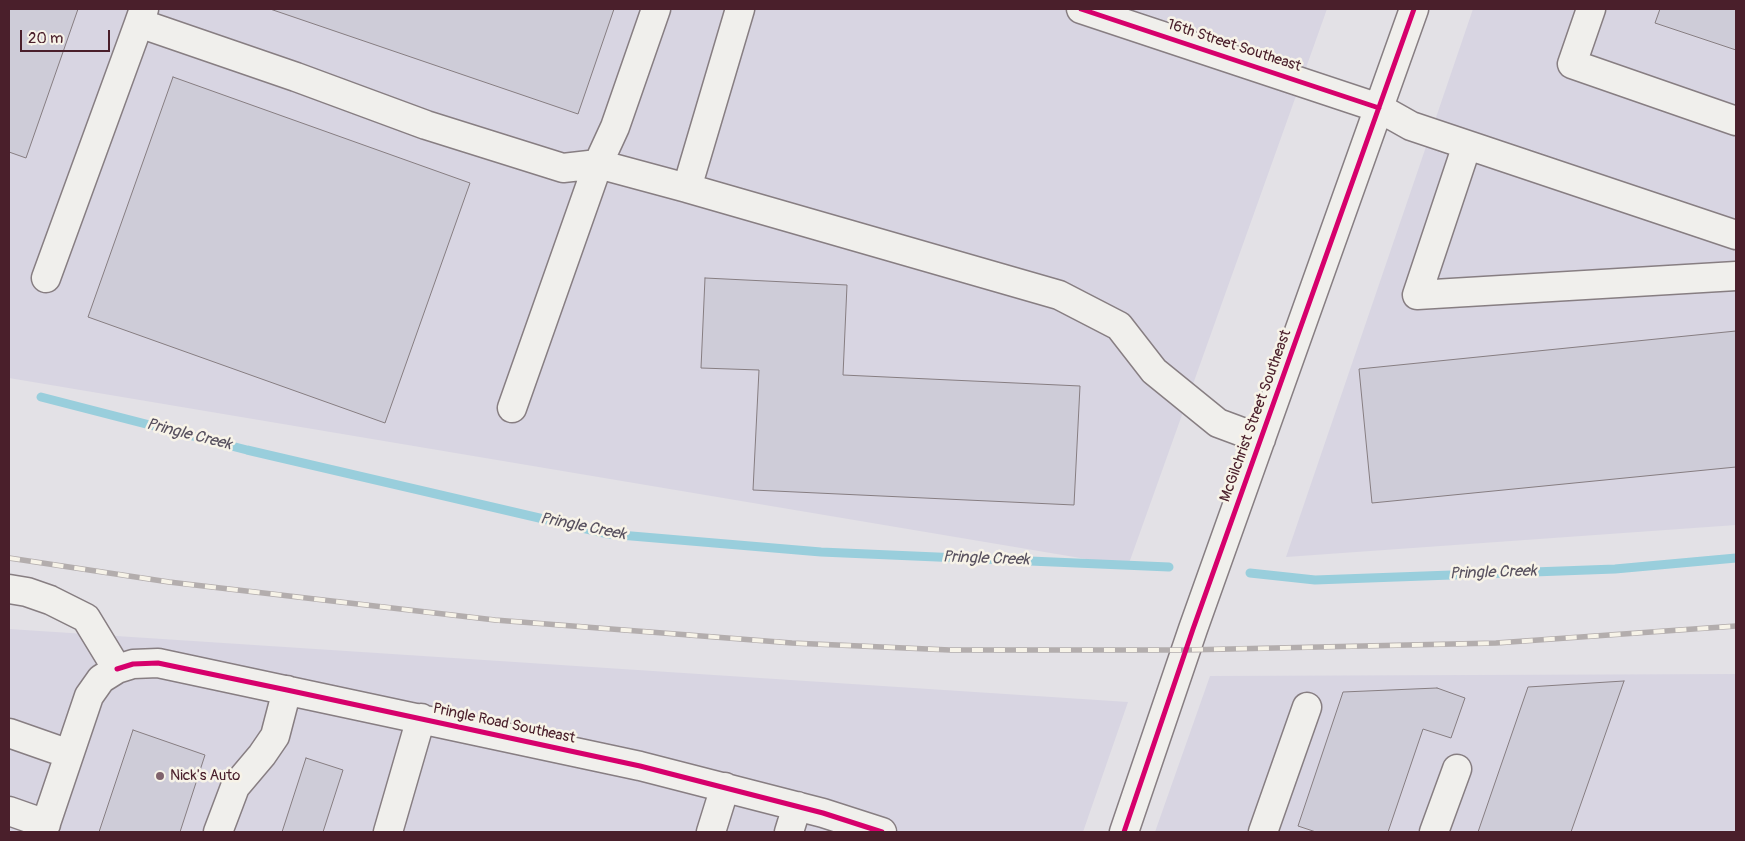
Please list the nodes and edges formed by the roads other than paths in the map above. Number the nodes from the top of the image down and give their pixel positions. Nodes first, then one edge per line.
1 (656, 9) edge
2 (740, 9) edge
3 (1081, 9) edge
4 (1414, 9) edge
5 (1590, 9) edge
6 (142, 16) edge
7 (1379, 108) junction
8 (1736, 121) edge
9 (1467, 145) junction
10 (598, 164) junction
11 (687, 188) junction
12 (1736, 235) edge
13 (1736, 276) edge
14 (46, 278) dead end
15 (512, 408) dead end
16 (1261, 439) junction
17 (9, 589) edge
18 (117, 669) junction
19 (287, 690) junction
20 (1307, 707) dead end
21 (421, 718) junction
22 (9, 733) edge
23 (69, 754) junction
24 (1457, 769) dead end
25 (726, 787) junction
26 (797, 806) junction
27 (9, 811) edge
28 (44, 828) edge
29 (218, 832) edge
30 (388, 832) edge
31 (711, 832) edge
32 (789, 832) edge
33 (882, 832) edge
34 (1124, 832) edge
35 (1263, 832) edge
36 (1434, 832) edge

1 - 10 street
2 - 11 street
3 - 7 street, 16th Street Southeast
4 - 7 street, McGilchrist Street Southeast
5 - 8 street
6 - 10 street
6 - 14 street
7 - 9 street, 16th Street Southeast
7 - 16 street, McGilchrist Street Southeast
9 - 12 street, 16th Street Southeast
9 - 13 street
10 - 11 street
10 - 15 street
11 - 16 street
16 - 34 street, McGilchrist Street Southeast
17 - 18 street
18 - 19 street, Pringle Road Southeast
18 - 23 street
19 - 21 street, Pringle Road Southeast
19 - 29 street
20 - 35 street
21 - 25 street, Pringle Road Southeast
21 - 30 street
22 - 23 street
23 - 28 street
24 - 36 street
25 - 26 street, Pringle Road Southeast
25 - 31 street
26 - 32 street
26 - 33 street, Pringle Road Southeast
27 - 28 street

